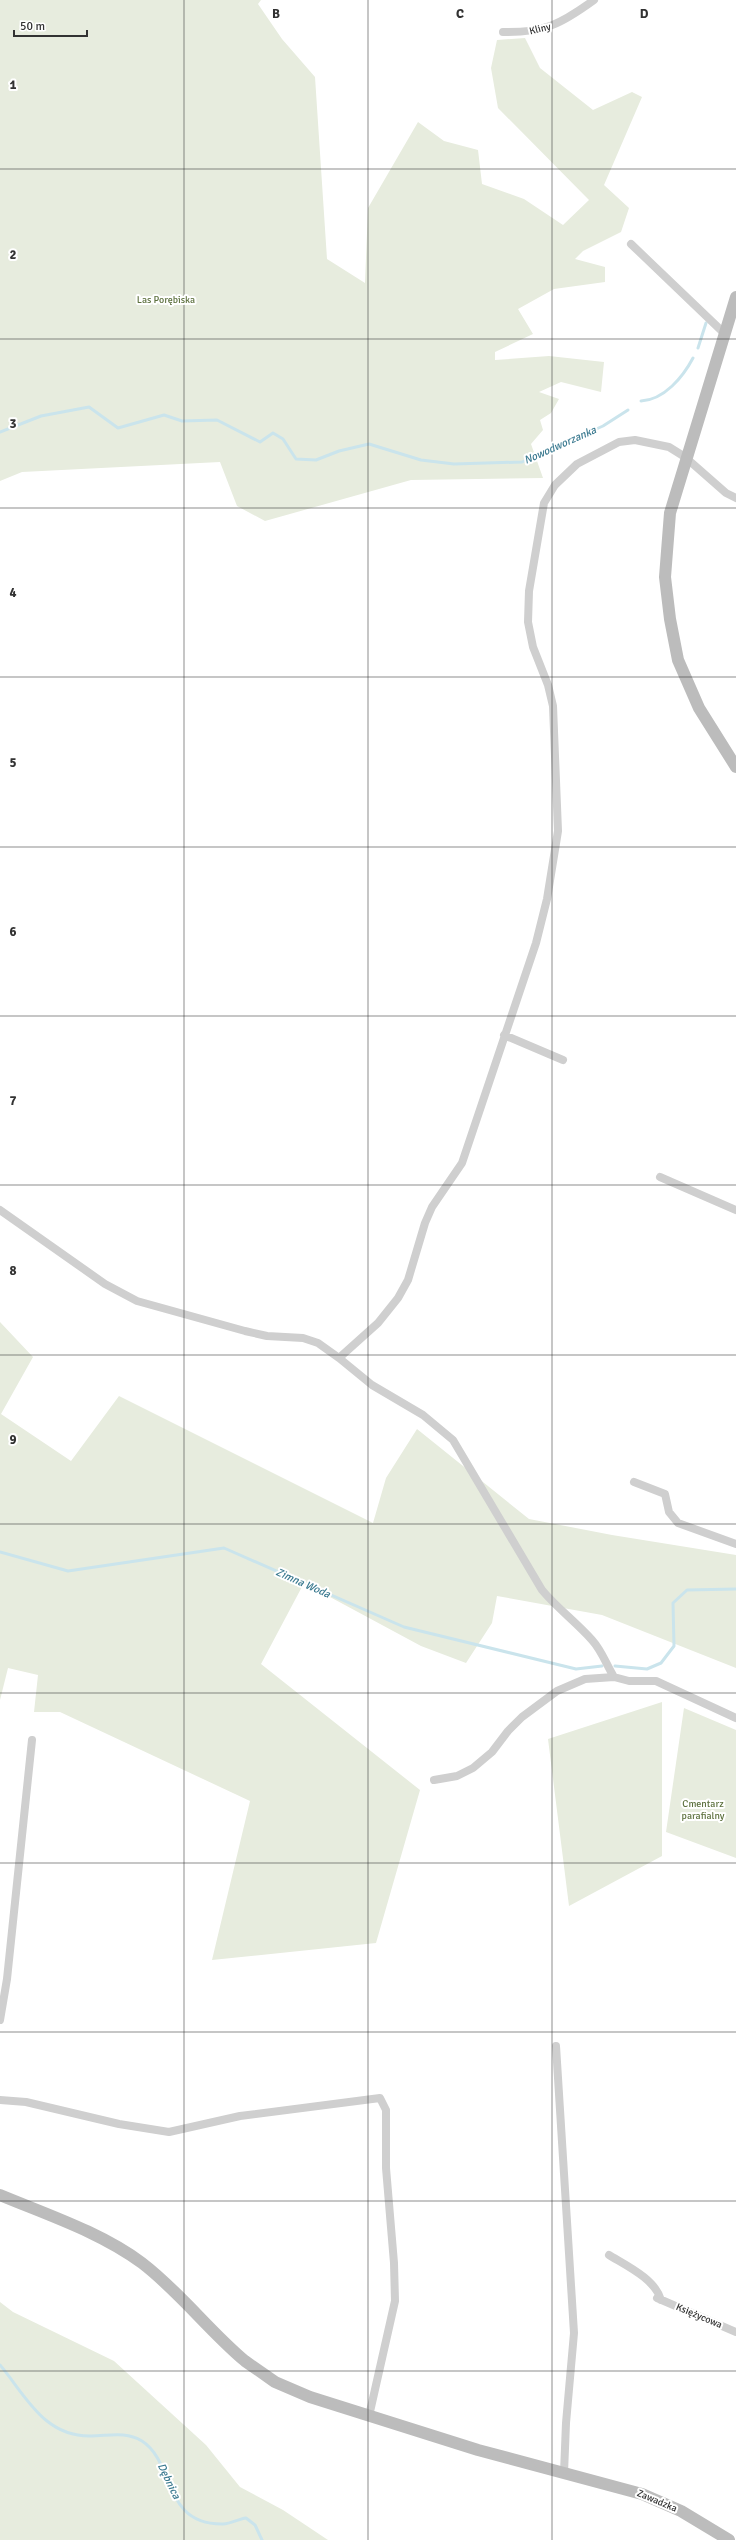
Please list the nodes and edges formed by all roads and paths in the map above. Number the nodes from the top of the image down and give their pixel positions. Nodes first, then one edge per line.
1 (594, 0) edge
2 (503, 32) dead end
3 (631, 244) dead end
4 (736, 297) edge
5 (725, 334) junction
6 (685, 457) junction
7 (736, 498) edge
8 (736, 767) edge
9 (504, 1035) junction
10 (562, 1060) dead end
11 (660, 1177) dead end
12 (0, 1210) edge
13 (736, 1210) edge
14 (339, 1358) junction
15 (634, 1482) dead end
16 (736, 1544) edge
17 (614, 1677) junction
18 (736, 1718) edge
19 (32, 1740) dead end
20 (434, 1780) dead end
21 (0, 2020) edge
22 (556, 2046) dead end
23 (0, 2100) edge
24 (0, 2195) edge
25 (609, 2255) dead end
26 (736, 2332) edge
27 (369, 2416) junction
28 (564, 2473) junction
29 (729, 2540) edge

1 - 2 street, Kliny
3 - 5 street
4 - 5 street
5 - 6 street
6 - 7 street
6 - 8 street
6 - 9 street
9 - 10 street
9 - 14 street
11 - 13 street
12 - 14 street
14 - 17 street
15 - 16 street
17 - 18 street
17 - 20 street
19 - 21 street
22 - 28 street
23 - 27 street
24 - 27 street, Zawadzka
25 - 26 street, Księżycowa
27 - 28 street, Zawadzka
28 - 29 street, Zawadzka

